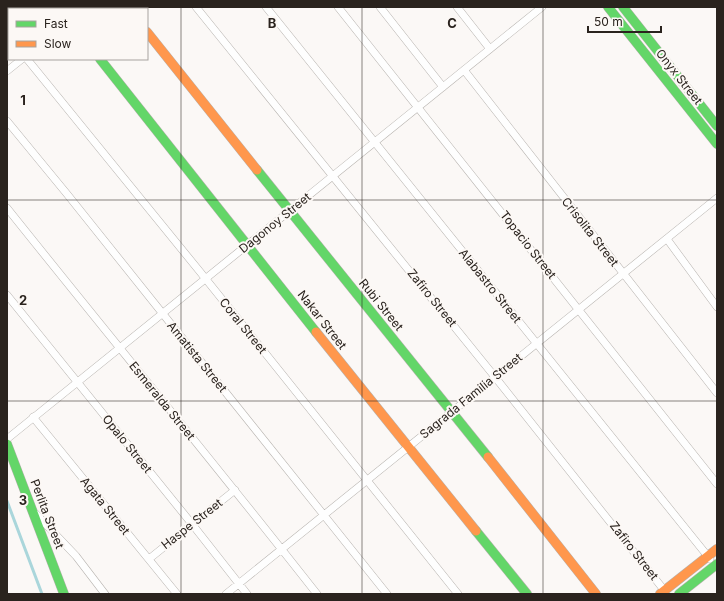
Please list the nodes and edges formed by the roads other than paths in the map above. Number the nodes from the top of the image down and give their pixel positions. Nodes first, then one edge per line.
1 (196, 7) edge
2 (266, 7) edge
3 (338, 7) edge
4 (380, 7) edge
5 (457, 7) edge
6 (528, 7) edge
7 (542, 7) edge
8 (608, 7) edge
9 (623, 7) edge
10 (534, 14) junction
11 (148, 33) edge
12 (490, 49) junction
13 (661, 55) junction
14 (21, 60) edge
15 (28, 60) edge
16 (101, 60) edge
17 (652, 62) junction
18 (464, 70) junction
19 (7, 71) edge
20 (443, 86) junction
21 (418, 107) junction
22 (7, 121) edge
23 (717, 126) edge
24 (374, 142) junction
25 (717, 144) edge
26 (333, 176) junction
27 (717, 198) edge
28 (7, 208) edge
29 (290, 211) junction
30 (666, 239) junction
31 (248, 244) junction
32 (623, 274) junction
33 (205, 279) junction
34 (7, 295) edge
35 (717, 307) edge
36 (579, 310) junction
37 (162, 313) junction
38 (537, 344) junction
39 (119, 348) junction
40 (496, 377) junction
41 (77, 383) junction
42 (717, 393) edge
43 (452, 412) junction
44 (33, 418) junction
45 (7, 439) edge
46 (7, 444) edge
47 (408, 447) junction
48 (367, 480) junction
49 (717, 484) edge
50 (235, 490) junction
51 (33, 511) junction
52 (324, 515) junction
53 (192, 524) junction
54 (282, 549) junction
55 (717, 549) edge
56 (708, 556) junction
57 (149, 559) junction
58 (716, 566) edge
59 (238, 584) junction
60 (662, 592) edge
61 (64, 594) edge
62 (105, 594) edge
63 (177, 594) edge
64 (226, 594) edge
65 (247, 594) edge
66 (317, 594) edge
67 (387, 594) edge
68 (458, 594) edge
69 (528, 594) edge
70 (596, 594) edge
71 (679, 594) edge

1 - 26 street, Zafiro Street
2 - 24 street, Alabastro Street
3 - 21 street, Topacio Street
4 - 20 street
5 - 12 street
6 - 10 street
7 - 10 street, Dagonoy Street
8 - 17 street, Onyx Street
9 - 13 street, Onyx Street
10 - 12 street, Dagonoy Street
11 - 29 street, Rubi Street
12 - 18 street, Dagonoy Street
13 - 17 street
13 - 23 street, Onyx Street
14 - 19 street
15 - 33 street, Coral Street
16 - 31 street, Nakar Street
17 - 25 street, Onyx Street
18 - 20 street, Dagonoy Street
18 - 32 street, Crisolita Street
20 - 21 street, Dagonoy Street
21 - 24 street, Dagonoy Street
21 - 36 street, Topacio Street
22 - 37 street, Amatista Street
24 - 26 street, Dagonoy Street
24 - 38 street, Alabastro Street
26 - 29 street, Dagonoy Street
26 - 40 street, Zafiro Street
27 - 30 street, Sagrada Familia Street
28 - 39 street, Esmeralda Street
29 - 31 street, Dagonoy Street
29 - 43 street, Rubi Street
30 - 32 street, Sagrada Familia Street
30 - 35 street
31 - 33 street, Dagonoy Street
31 - 47 street, Nakar Street
32 - 36 street, Sagrada Familia Street
32 - 42 street, Crisolita Street
33 - 37 street, Dagonoy Street
33 - 48 street, Coral Street
34 - 41 street, Opalo Street
36 - 38 street, Sagrada Familia Street
36 - 49 street, Topacio Street
37 - 39 street, Dagonoy Street
37 - 52 street, Amatista Street
38 - 40 street, Sagrada Familia Street
38 - 56 street, Alabastro Street
39 - 41 street, Dagonoy Street
39 - 50 street, Esmeralda Street
40 - 43 street, Sagrada Familia Street
40 - 60 street, Zafiro Street
41 - 44 street, Dagonoy Street
41 - 53 street, Opalo Street
43 - 47 street, Sagrada Familia Street
43 - 70 street, Rubi Street
44 - 45 street, Dagonoy Street
44 - 57 street, Agata Street
46 - 51 street, Perlita Street
47 - 48 street, Sagrada Familia Street
47 - 69 street, Nakar Street
48 - 52 street, Sagrada Familia Street
48 - 68 street, Coral Street
50 - 53 street, Haspe Street
50 - 54 street, Esmeralda Street
51 - 61 street, Perlita Street
51 - 62 street
52 - 54 street, Sagrada Familia Street
52 - 67 street, Amatista Street
53 - 57 street, Haspe Street
53 - 59 street, Opalo Street
54 - 59 street, Sagrada Familia Street
54 - 66 street, Esmeralda Street
55 - 56 street
56 - 58 street, Alabastro Street
56 - 60 street
57 - 63 street, Agata Street
58 - 71 street
59 - 64 street, Sagrada Familia Street
59 - 65 street, Opalo Street

